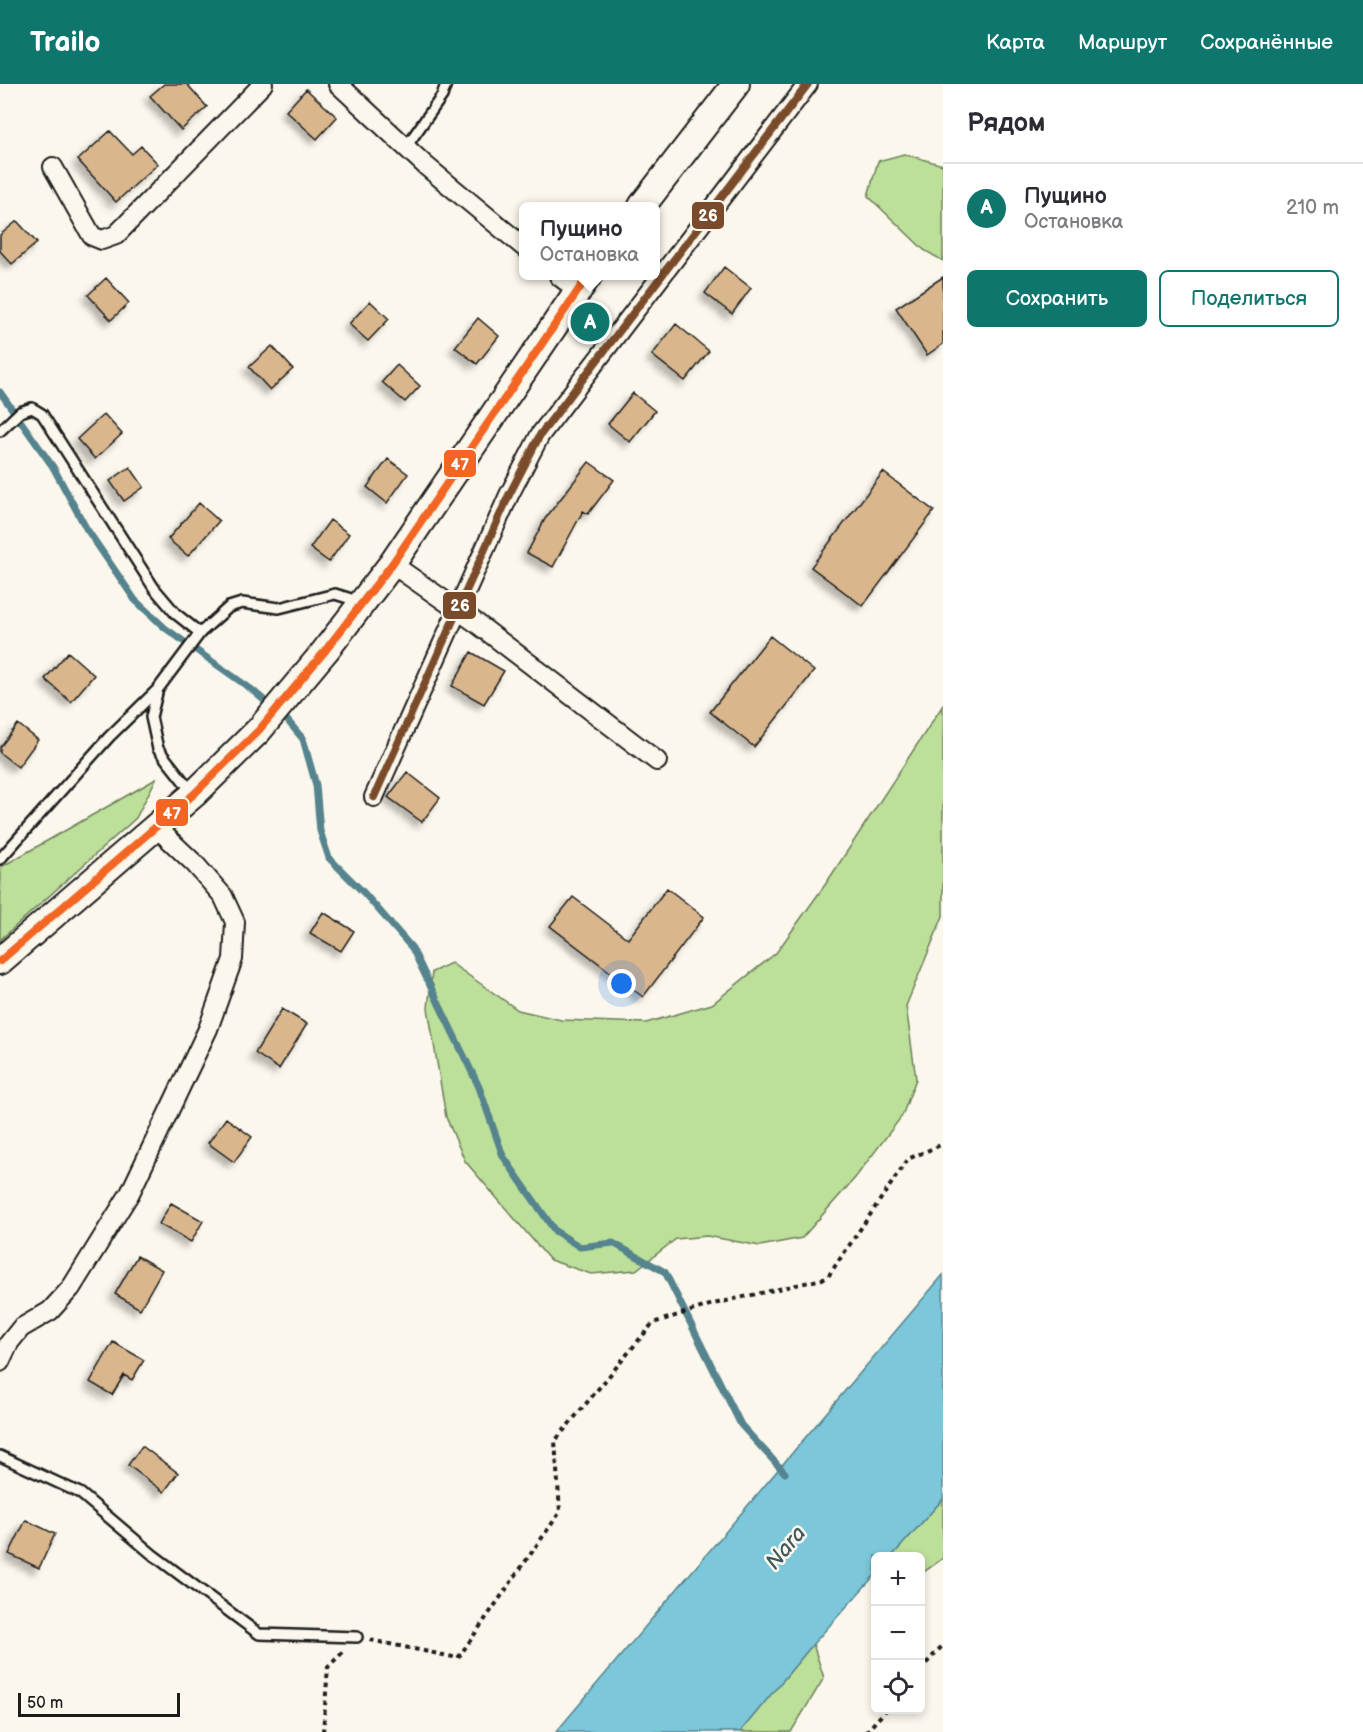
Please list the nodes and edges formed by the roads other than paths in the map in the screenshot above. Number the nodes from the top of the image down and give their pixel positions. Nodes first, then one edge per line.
1 (263, 84) edge
2 (338, 84) edge
3 (446, 84) edge
4 (736, 84) edge
5 (808, 84) edge
6 (406, 147) junction
7 (53, 168) dead end
8 (646, 202) edge
9 (519, 243) edge
10 (660, 278) edge
11 (575, 280) edge
12 (658, 280) edge
13 (0, 431) edge
14 (392, 564) junction
15 (363, 603) junction
16 (459, 610) junction
17 (200, 633) junction
18 (158, 689) junction
19 (657, 761) dead end
20 (194, 794) junction
21 (374, 797) dead end
22 (156, 826) junction
23 (0, 858) edge
24 (0, 961) edge
25 (0, 1362) edge
26 (0, 1456) edge
27 (357, 1638) road end

1 - 7 street
2 - 6 street
3 - 6 lane
4 - 8 main road
5 - 10 street
6 - 9 street
11 - 14 main road
12 - 16 street
13 - 17 lane
14 - 15 main road
14 - 16 street
15 - 17 lane
15 - 20 main road
16 - 19 street
16 - 21 street
17 - 18 lane
18 - 20 lane
18 - 23 lane
20 - 22 main road
22 - 24 main road
22 - 25 street
26 - 27 lane

